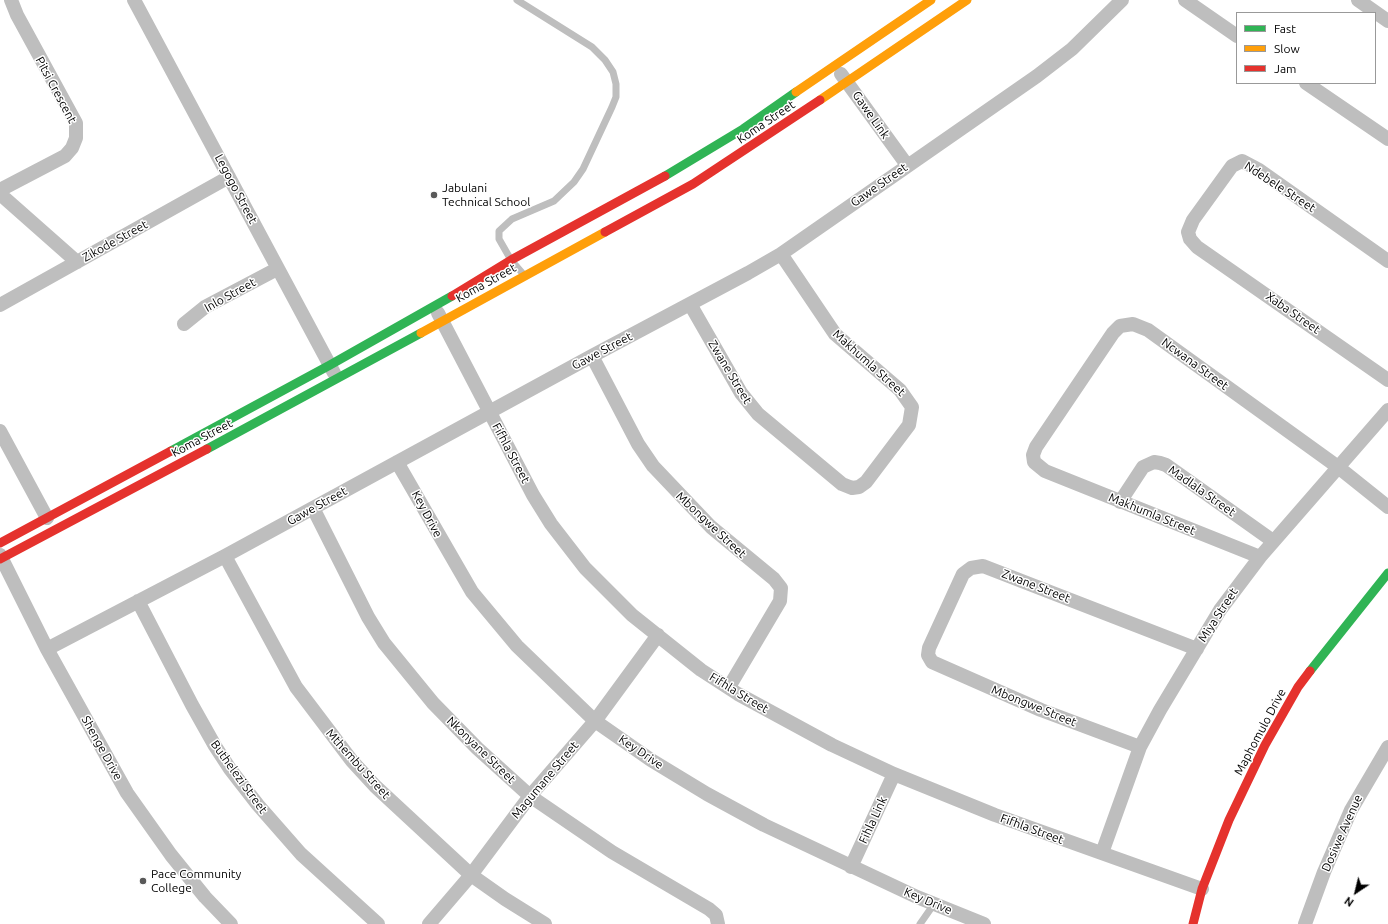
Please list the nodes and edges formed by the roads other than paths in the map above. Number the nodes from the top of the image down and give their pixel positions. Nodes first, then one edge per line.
1 (11, 0) edge
2 (134, 0) edge
3 (517, 0) edge
4 (931, 0) edge
5 (967, 0) edge
6 (1122, 0) edge
7 (1185, 0) edge
8 (1358, 0) edge
9 (1375, 12) edge
10 (1376, 13) edge
11 (1388, 21) edge
12 (1236, 35) edge
13 (834, 65) junction
14 (846, 80) junction
15 (1307, 84) edge
16 (1388, 139) edge
17 (906, 165) junction
18 (229, 177) junction
19 (0, 190) edge
20 (0, 194) edge
21 (1197, 247) joint
22 (781, 254) junction
23 (511, 260) junction
24 (1388, 261) edge
25 (77, 262) junction
26 (277, 269) junction
27 (524, 276) junction
28 (435, 304) junction
29 (690, 304) junction
30 (0, 305) edge
31 (442, 321) junction
32 (184, 324) dead end
33 (592, 356) junction
34 (330, 365) junction
35 (337, 378) junction
36 (1388, 380) edge
37 (1388, 410) edge
38 (489, 412) junction
39 (0, 431) edge
40 (1034, 452) joint
41 (397, 462) junction
42 (1338, 467) junction
43 (855, 488) joint
44 (1120, 502) junction
45 (1388, 506) edge
46 (313, 508) junction
47 (47, 518) junction
48 (1273, 541) junction
49 (0, 543) edge
50 (225, 556) junction
51 (1, 557) edge
52 (1260, 557) junction
53 (1388, 573) edge
54 (138, 602) junction
55 (658, 635) junction
56 (1197, 648) junction
57 (47, 649) junction
58 (930, 660) joint
59 (729, 688) junction
60 (595, 721) junction
61 (1388, 747) edge
62 (1140, 748) junction
63 (894, 774) junction
64 (530, 796) junction
65 (1102, 853) junction
66 (851, 867) junction
67 (471, 874) junction
68 (1202, 889) junction
69 (934, 904) junction
70 (231, 924) edge
71 (378, 924) edge
72 (429, 924) edge
73 (544, 924) edge
74 (718, 924) edge
75 (920, 924) edge
76 (984, 924) edge
77 (1193, 924) edge
78 (1305, 924) edge

1 - 19 street, Pitsi Crescent
2 - 18 street, Legogo Street
3 - 23 lane
4 - 13 main road, Koma Street
5 - 14 main road, Koma Street
6 - 17 street, Gawe Street
7 - 12 street
8 - 9 street
10 - 11 street
13 - 14 street, Gawe Link
13 - 23 main road, Koma Street
14 - 17 street, Gawe Link
14 - 27 main road, Koma Street
15 - 16 street
17 - 22 street, Gawe Street
18 - 25 street, Zikode Street
18 - 26 street, Legogo Street
20 - 25 street
21 - 24 street, Ndebele Street
21 - 36 street, Xaba Street
22 - 29 street, Gawe Street
22 - 43 street, Makhumla Street
23 - 27 lane
23 - 28 main road, Koma Street
25 - 30 street, Zikode Street
26 - 32 street, Inlo Street
26 - 34 street, Legogo Street
27 - 31 main road, Koma Street
28 - 31 street, Fifhla Street
28 - 34 main road, Koma Street
29 - 33 street, Gawe Street
29 - 43 street, Zwane Street
31 - 35 main road, Koma Street
31 - 38 street, Fifhla Street
33 - 38 street, Gawe Street
33 - 59 street, Mbongwe Street
34 - 35 street, Legogo Street
34 - 47 main road, Koma Street
35 - 51 main road, Koma Street
37 - 42 street, Miya Street
38 - 41 street, Gawe Street
38 - 55 street, Fifhla Street
39 - 47 street
40 - 42 street, Ncwana Street
40 - 44 street, Makhumla Street
41 - 46 street, Gawe Street
41 - 60 street, Key Drive
42 - 45 street, Ncwana Street
42 - 48 street, Miya Street
44 - 48 street, Madlala Street
44 - 52 street, Makhumla Street
46 - 50 street, Gawe Street
46 - 64 street, Nkonyane Street
47 - 49 main road, Koma Street
48 - 52 street, Miya Street
50 - 54 street, Gawe Street
50 - 67 street, Mthembu Street
51 - 57 street, Shenge Drive
52 - 56 street, Miya Street
53 - 68 main road, Maphomulo Drive
54 - 57 street, Gawe Street
54 - 71 street, Buthelezi Street
55 - 59 street, Fifhla Street
55 - 60 street, Magumane Street
56 - 58 street, Zwane Street
56 - 62 street, Miya Street
57 - 70 street, Shenge Drive
58 - 62 street, Mbongwe Street
59 - 63 street, Fifhla Street
60 - 64 street, Magumane Street
60 - 66 street, Key Drive
61 - 78 street, Dosiwe Avenue
62 - 65 street, Miya Street
63 - 65 street, Fifhla Street
63 - 66 street, Fihla Link
64 - 67 street, Magumane Street
64 - 74 street, Nkonyane Street
65 - 68 street, Fifhla Street
66 - 69 street, Key Drive
67 - 72 street, Magumane Street
67 - 73 street, Mthembu Street
68 - 77 main road, Maphomulo Drive
69 - 75 lane
69 - 76 street, Key Drive

